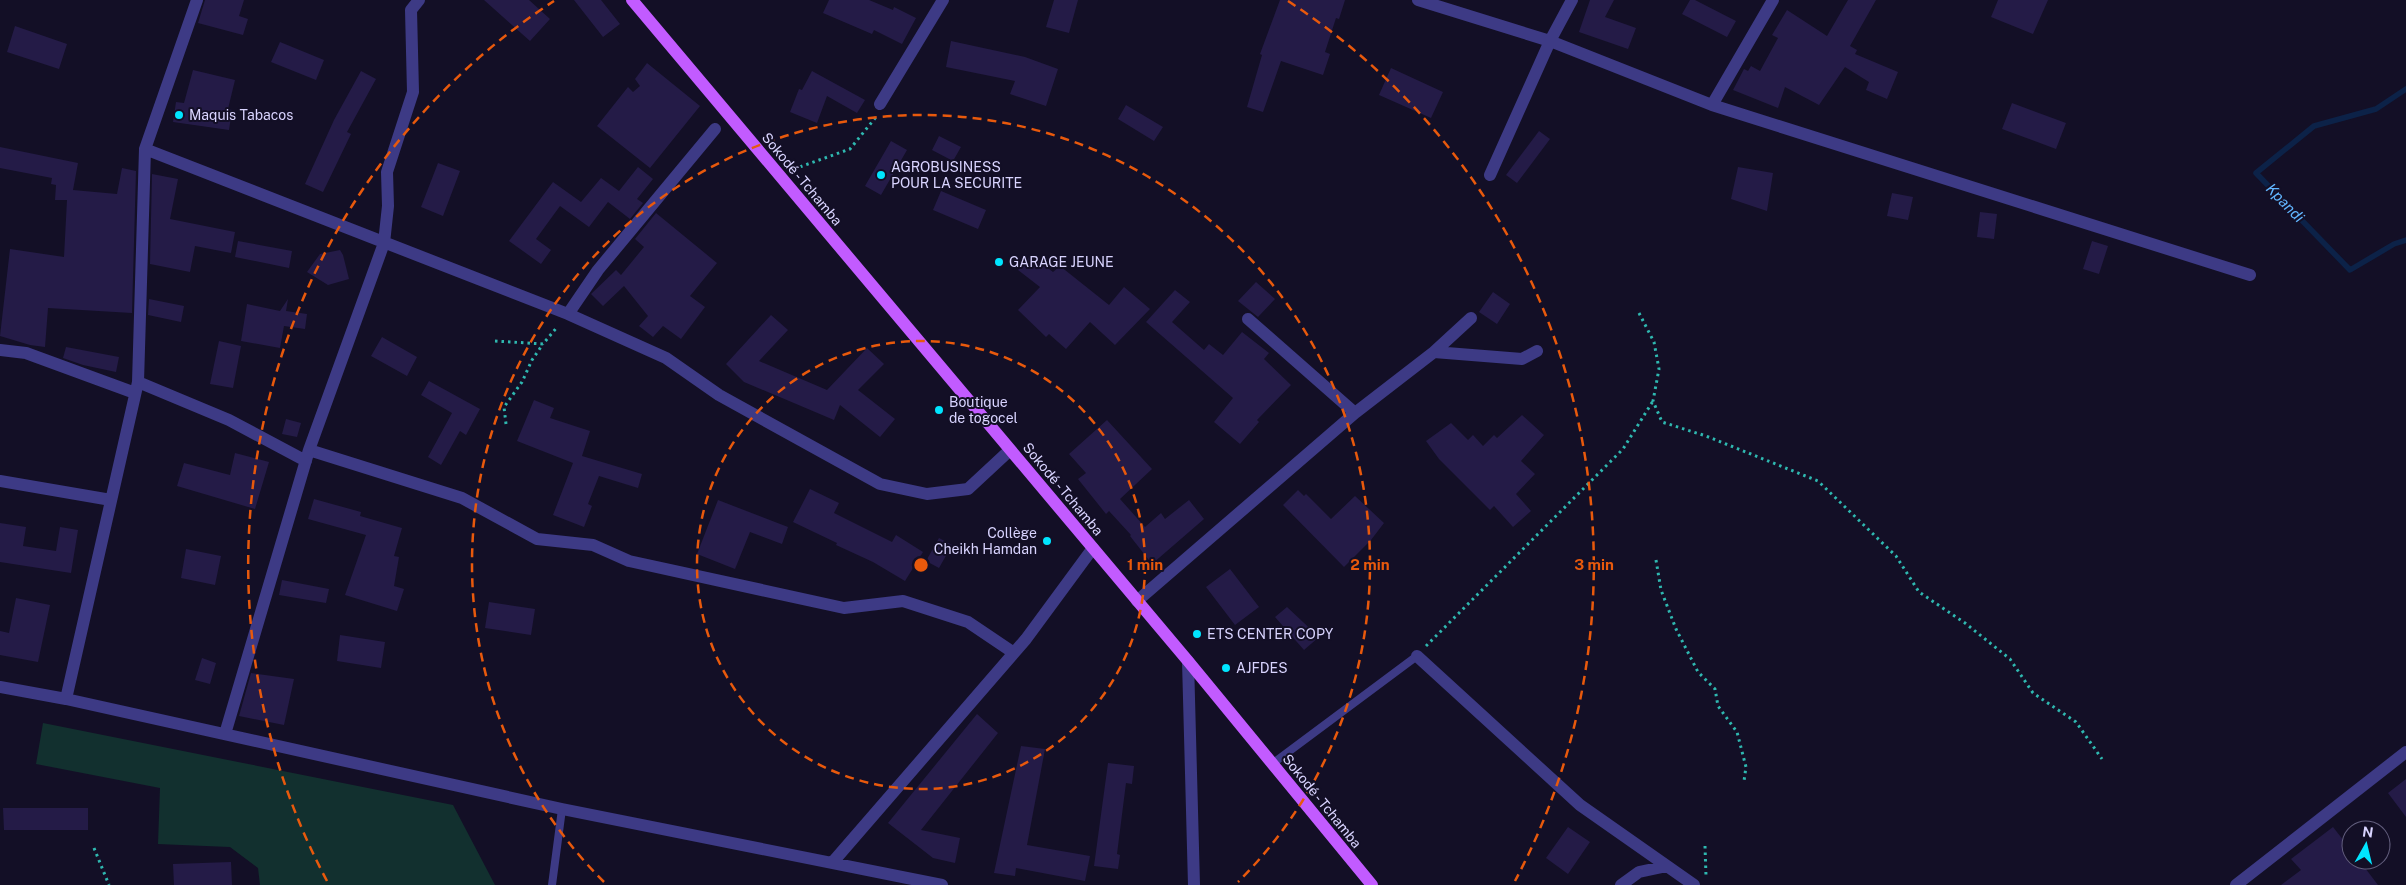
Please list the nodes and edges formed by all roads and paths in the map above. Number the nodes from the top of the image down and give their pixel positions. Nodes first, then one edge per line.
1 (197, 0) edge
2 (419, 0) edge
3 (632, 0) edge
4 (943, 0) edge
5 (1418, 0) edge
6 (1572, 0) edge
7 (1773, 0) edge
8 (1550, 42) junction
9 (880, 104) joint
10 (1712, 105) junction
11 (715, 129) dead end
12 (145, 149) junction
13 (1490, 175) dead end
14 (780, 176) junction
15 (384, 243) junction
16 (2250, 274) dead end
17 (1638, 313) dead end
18 (568, 314) junction
19 (1471, 318) dead end
20 (1248, 319) dead end
21 (495, 341) dead end
22 (543, 344) junction
23 (0, 350) edge
24 (1537, 351) dead end
25 (1434, 352) junction
26 (136, 388) junction
27 (1653, 401) junction
28 (1355, 413) junction
29 (506, 424) dead end
30 (1010, 450) junction
31 (307, 456) junction
32 (0, 481) edge
33 (111, 500) junction
34 (1092, 548) junction
35 (1656, 560) dead end
36 (1137, 601) junction
37 (1014, 653) junction
38 (1417, 656) junction
39 (1188, 661) junction
40 (0, 687) edge
41 (66, 699) junction
42 (225, 734) junction
43 (2406, 752) edge
44 (2102, 759) dead end
45 (1272, 764) junction
46 (1744, 781) dead end
47 (562, 809) junction
48 (1705, 846) dead end
49 (94, 848) dead end
50 (832, 863) junction
51 (1667, 866) junction
52 (1706, 878) dead end
53 (109, 885) edge
54 (552, 885) edge
55 (942, 885) edge
56 (1194, 885) edge
57 (1372, 885) edge
58 (1621, 885) edge
59 (1694, 885) edge
60 (2236, 885) edge

1 - 12 street
2 - 15 street
3 - 14 main road, Sokodé - Tchamba
4 - 9 street
5 - 8 street
6 - 8 street
7 - 10 street
8 - 10 street
8 - 13 street
9 - 14 path
10 - 16 street
11 - 18 street
12 - 15 street
12 - 26 street
14 - 30 main road, Sokodé - Tchamba
15 - 18 street
15 - 31 street
17 - 27 path
18 - 22 path
18 - 30 street
19 - 25 street
20 - 28 street
21 - 22 path
22 - 29 path
23 - 26 street
24 - 25 street
25 - 28 street
26 - 31 street
26 - 33 street
27 - 38 path
27 - 44 path
28 - 36 street
30 - 34 main road, Sokodé - Tchamba
31 - 37 street
31 - 42 street
32 - 33 street
33 - 41 street
34 - 36 main road, Sokodé - Tchamba
34 - 37 street
35 - 46 path
36 - 39 main road, Sokodé - Tchamba
37 - 50 street
38 - 45 lane
38 - 51 street
39 - 45 main road, Sokodé - Tchamba
39 - 56 street
40 - 41 street
41 - 42 street
42 - 47 street
43 - 60 street
45 - 57 main road, Sokodé - Tchamba
47 - 50 street
47 - 54 lane
48 - 52 path
49 - 53 path
50 - 55 street
51 - 58 street
51 - 59 street

